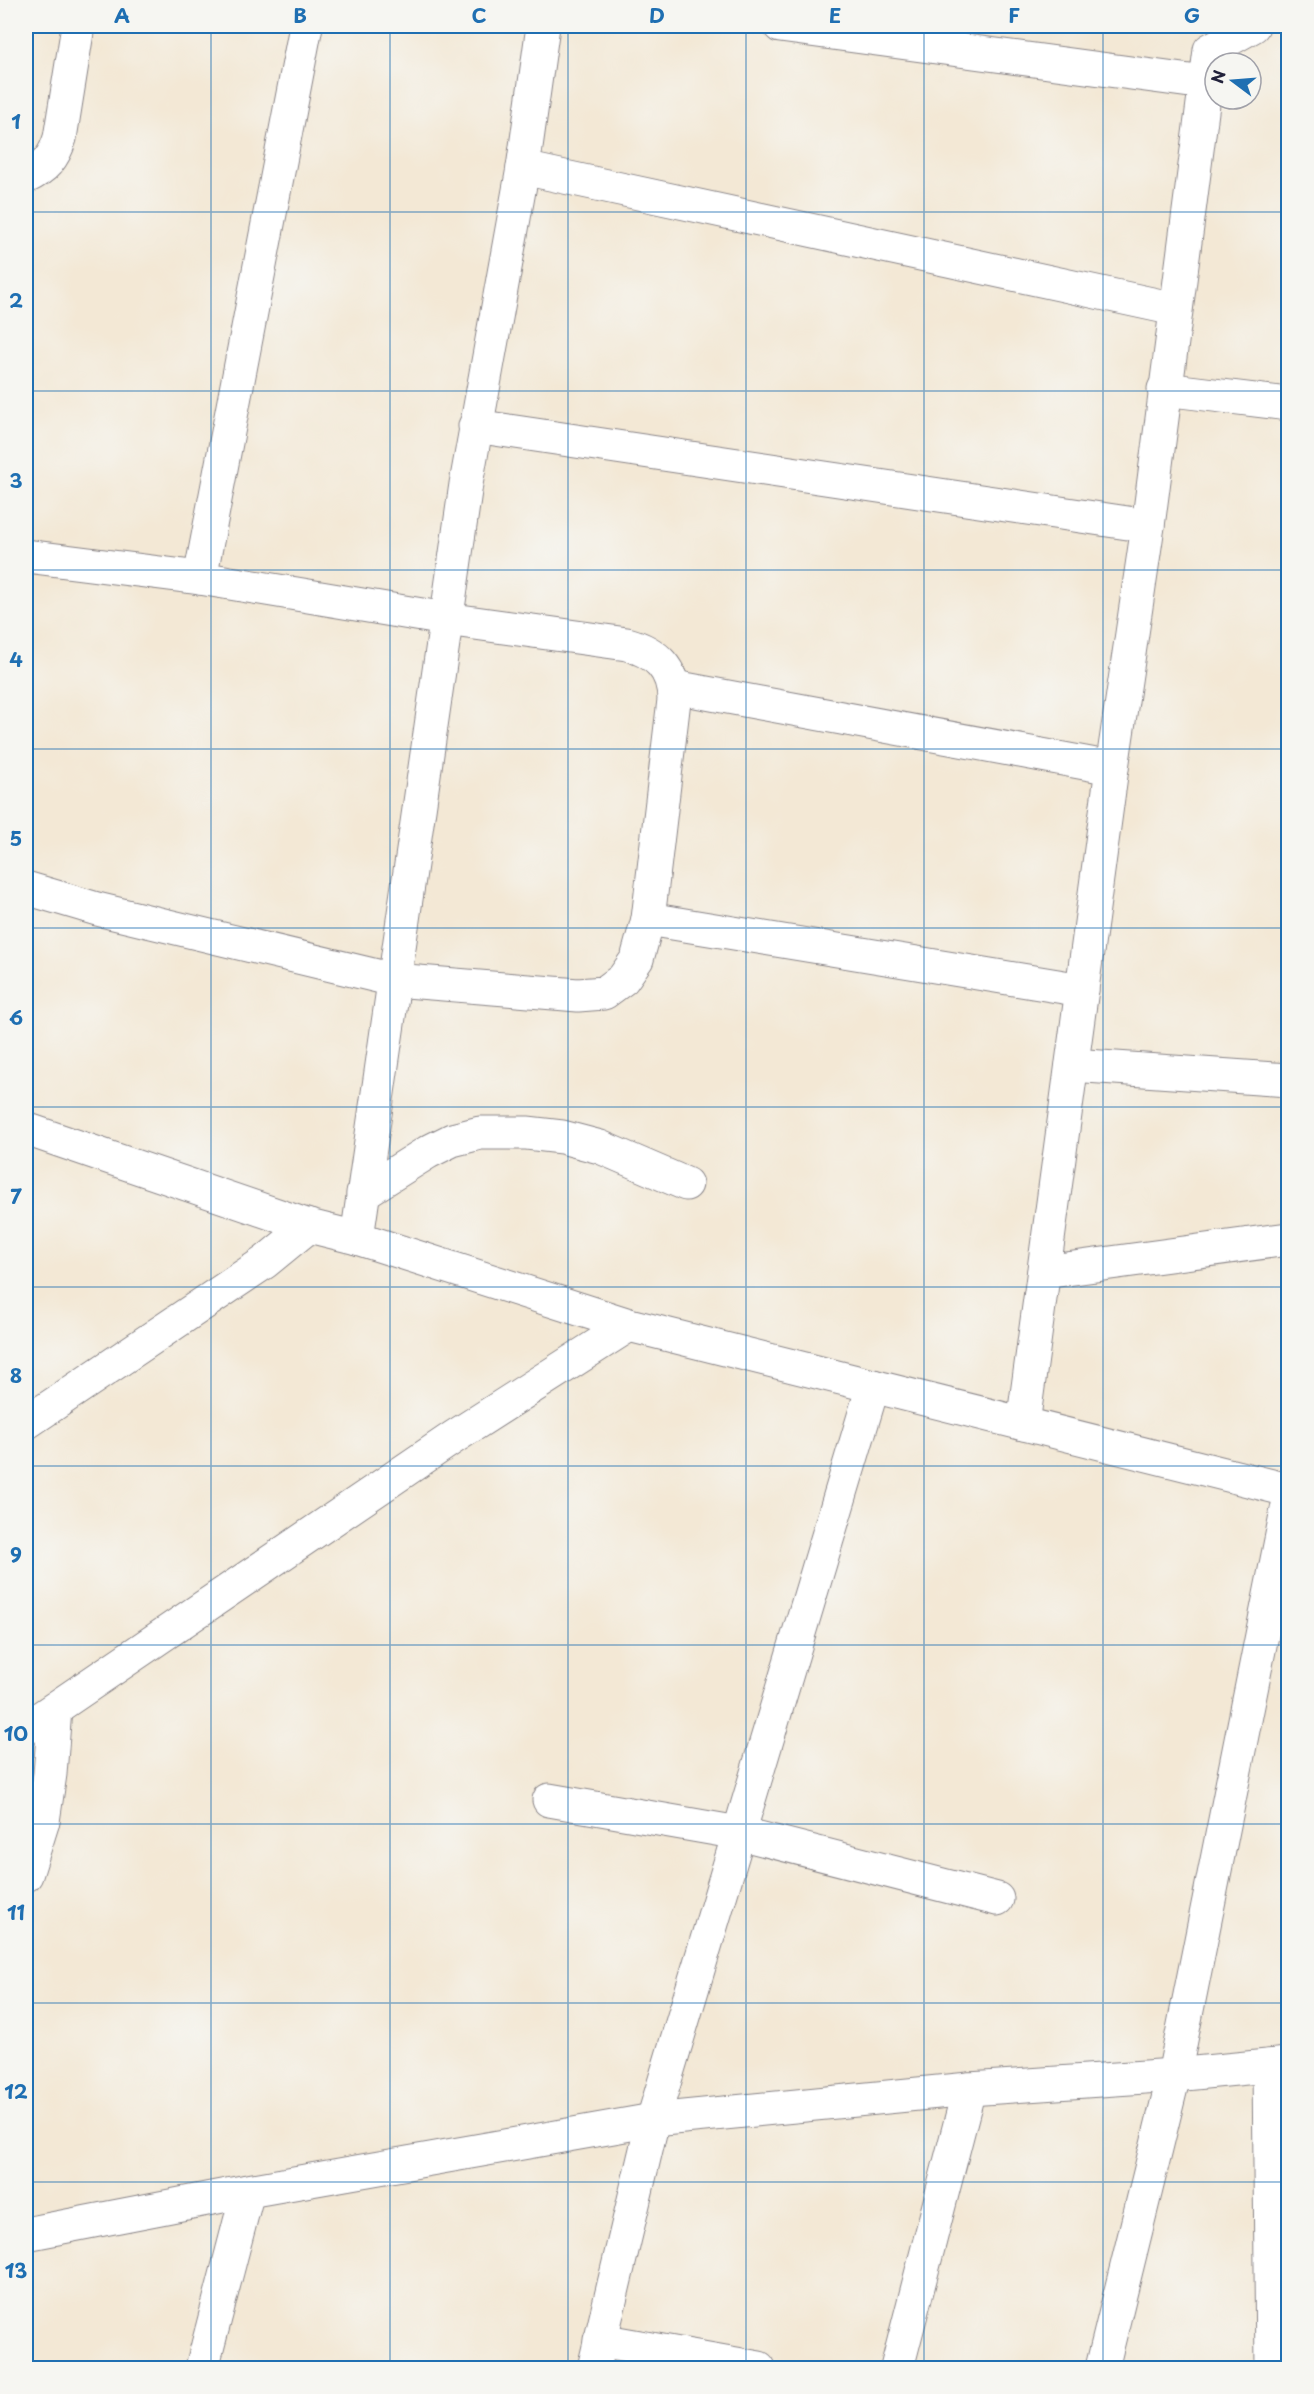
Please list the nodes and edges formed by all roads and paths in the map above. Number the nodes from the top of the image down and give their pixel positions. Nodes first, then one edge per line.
1 (78, 26) edge
2 (306, 26) edge
3 (543, 26) edge
4 (780, 26) edge
5 (814, 28) edge
6 (1244, 28) edge
7 (1210, 51) edge
8 (1203, 83) edge
9 (1203, 98) edge
10 (524, 168) junction
11 (26, 177) edge
12 (1175, 309) junction
13 (1164, 389) junction
14 (1288, 404) edge
15 (475, 426) junction
16 (1148, 526) junction
17 (26, 556) edge
18 (200, 578) junction
19 (446, 619) junction
20 (674, 687) junction
21 (1112, 768) junction
22 (26, 888) edge
23 (648, 919) junction
24 (394, 980) junction
25 (1082, 990) junction
26 (1072, 1065) junction
27 (1288, 1080) edge
28 (26, 1129) edge
29 (686, 1184) dead end
30 (363, 1193) junction
31 (309, 1226) junction
32 (357, 1238) junction
33 (1288, 1239) edge
34 (1044, 1272) junction
35 (629, 1325) junction
36 (873, 1386) junction
37 (29, 1412) edge
38 (1023, 1424) junction
39 (1288, 1490) edge
40 (1288, 1505) edge
41 (55, 1710) junction
42 (26, 1728) edge
43 (549, 1800) dead end
44 (34, 1818) edge
45 (739, 1833) junction
46 (26, 1875) edge
47 (997, 1899) dead end
48 (1279, 2065) edge
49 (1174, 2075) junction
50 (969, 2089) junction
51 (653, 2120) junction
52 (248, 2191) junction
53 (26, 2234) edge
54 (597, 2354) edge
55 (202, 2368) edge
56 (759, 2368) edge
57 (897, 2368) edge
58 (1102, 2368) edge
59 (1272, 2368) edge

1 - 11 street
2 - 18 street
3 - 10 street
4 - 5 street
5 - 8 street
6 - 7 street
9 - 12 street
10 - 12 street
10 - 15 street
12 - 13 street
13 - 14 street
13 - 16 street
15 - 16 street
15 - 19 street
16 - 21 street
17 - 18 street
18 - 19 street
19 - 20 street
19 - 24 street
20 - 21 street
20 - 23 street
21 - 25 street
22 - 24 street
23 - 24 street
23 - 25 street
24 - 30 street
25 - 26 street
26 - 27 street
26 - 34 street
28 - 31 street
29 - 30 street
30 - 32 street
31 - 32 street
31 - 37 street
32 - 35 street
33 - 34 street
34 - 38 street
35 - 36 street
35 - 41 street
36 - 38 street
36 - 45 street
38 - 39 street
40 - 49 street
41 - 42 street
41 - 44 street
43 - 45 street
44 - 46 street
45 - 47 street
45 - 51 street
48 - 49 street
48 - 59 street
49 - 50 street
49 - 58 street
50 - 51 street
50 - 57 street
51 - 52 street
51 - 54 street
52 - 53 street
52 - 55 street
54 - 56 street

